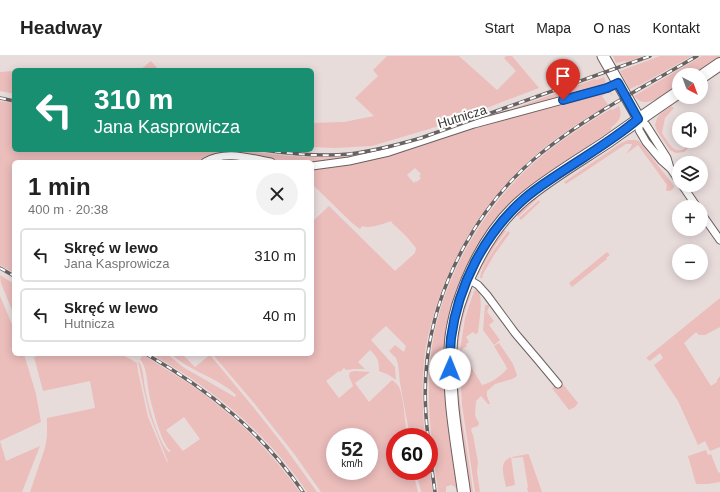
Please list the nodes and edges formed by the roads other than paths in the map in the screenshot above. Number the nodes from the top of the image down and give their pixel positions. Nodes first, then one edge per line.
1 (603, 56) edge
2 (720, 64) edge
3 (708, 72) edge
4 (618, 83) junction
5 (672, 97) edge
6 (638, 119) junction
7 (209, 160) edge
8 (260, 160) edge
9 (314, 166) edge
10 (672, 172) edge
11 (708, 223) edge
12 (720, 240) edge
13 (468, 279) junction
14 (558, 384) dead end
15 (464, 492) edge

1 - 4 main road
2 - 3 main road
4 - 6 main road
4 - 9 street, Hutnicza
5 - 6 main road
6 - 10 street
6 - 13 main road
7 - 8 street
11 - 12 street
13 - 14 street
13 - 15 main road

